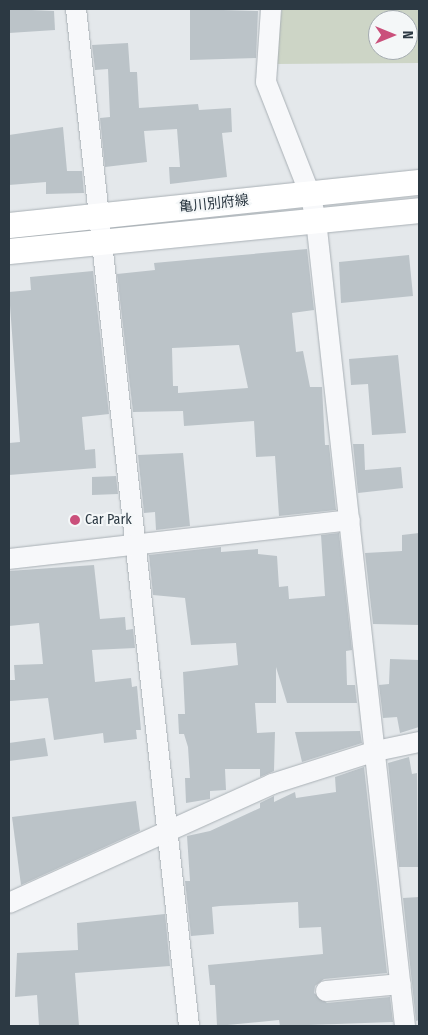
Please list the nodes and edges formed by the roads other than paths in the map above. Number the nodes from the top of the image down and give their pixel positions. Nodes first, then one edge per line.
1 (76, 9) edge
2 (271, 9) edge
3 (419, 182) edge
4 (310, 194) junction
5 (419, 210) edge
6 (98, 216) junction
7 (316, 220) junction
8 (9, 225) edge
9 (102, 242) junction
10 (9, 251) edge
11 (350, 520) junction
12 (137, 545) junction
13 (9, 559) edge
14 (418, 742) edge
15 (376, 751) junction
16 (166, 831) junction
17 (9, 903) edge
18 (400, 984) junction
19 (326, 991) dead end
20 (190, 1026) edge
21 (405, 1026) edge

1 - 6 street
2 - 4 street
3 - 4 main road, 亀川別府線
4 - 6 main road, 亀川別府線
4 - 7 street
5 - 7 main road, 亀川別府線
6 - 8 main road, 亀川別府線
6 - 9 street
7 - 9 main road, 亀川別府線
7 - 11 street
9 - 10 main road, 亀川別府線
9 - 12 street
11 - 12 street
11 - 15 street
12 - 13 street
12 - 16 street
14 - 15 street
15 - 16 street
15 - 18 street
16 - 17 street
16 - 20 street
18 - 19 street
18 - 21 street

